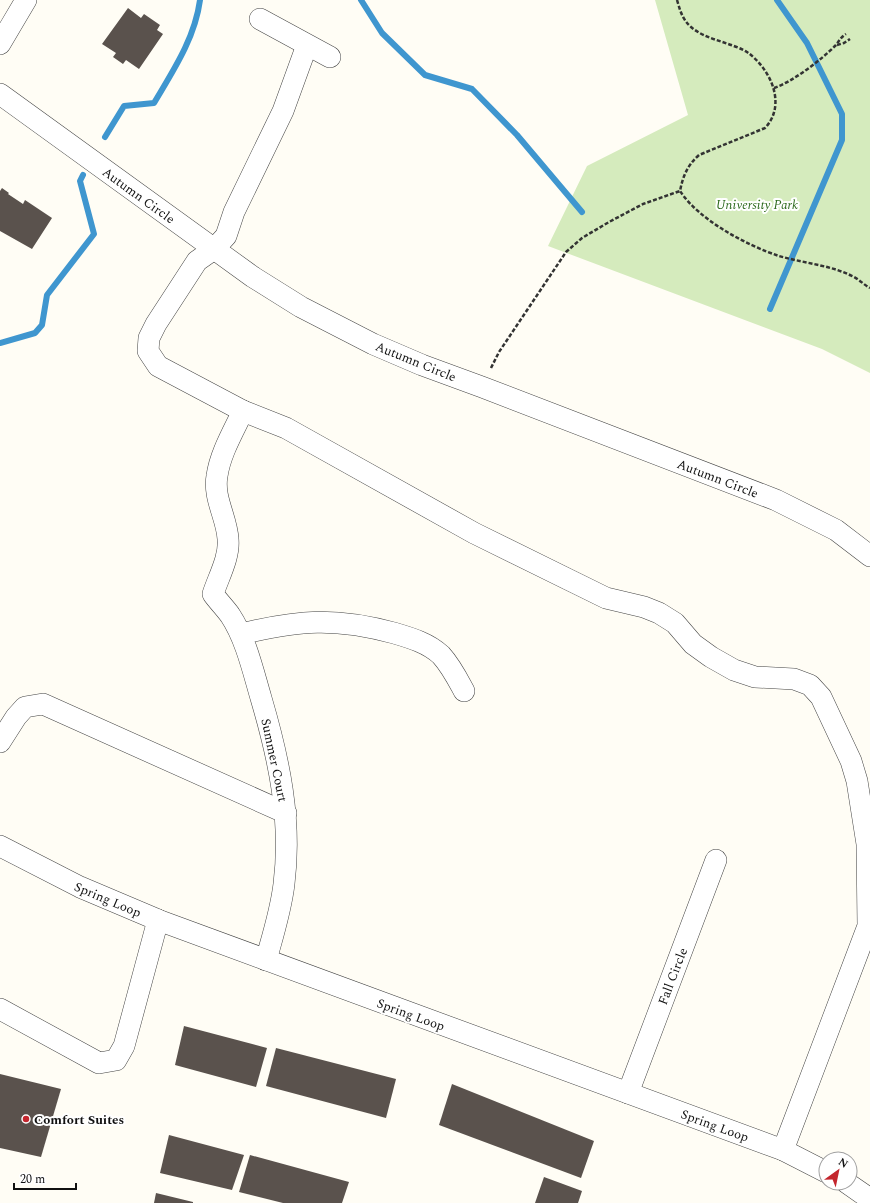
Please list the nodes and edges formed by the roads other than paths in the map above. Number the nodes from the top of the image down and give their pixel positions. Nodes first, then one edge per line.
1 (26, 0) edge
2 (260, 19) dead end
3 (0, 44) edge
4 (307, 44) junction
5 (330, 57) dead end
6 (0, 94) edge
7 (214, 248) junction
8 (243, 411) junction
9 (870, 556) edge
10 (240, 634) junction
11 (464, 691) dead end
12 (0, 742) edge
13 (286, 813) junction
14 (0, 846) edge
15 (716, 860) dead end
16 (158, 920) junction
17 (266, 960) junction
18 (0, 1009) edge
19 (628, 1093) junction
20 (782, 1150) junction
21 (818, 1168) edge
22 (858, 1191) edge
23 (870, 1199) edge

1 - 3 street
2 - 4 street
4 - 5 street
4 - 7 street
6 - 7 street, Autumn Circle
7 - 8 street
7 - 9 street, Autumn Circle
8 - 10 street, Summer Court
8 - 20 street
10 - 11 street
10 - 13 street, Summer Court
12 - 13 street
13 - 17 street, Summer Court
14 - 16 street, Spring Loop
15 - 19 street, Fall Circle
16 - 17 street, Spring Loop
16 - 18 street
17 - 19 street, Spring Loop
19 - 20 street, Spring Loop
20 - 21 street, Spring Loop
22 - 23 street

